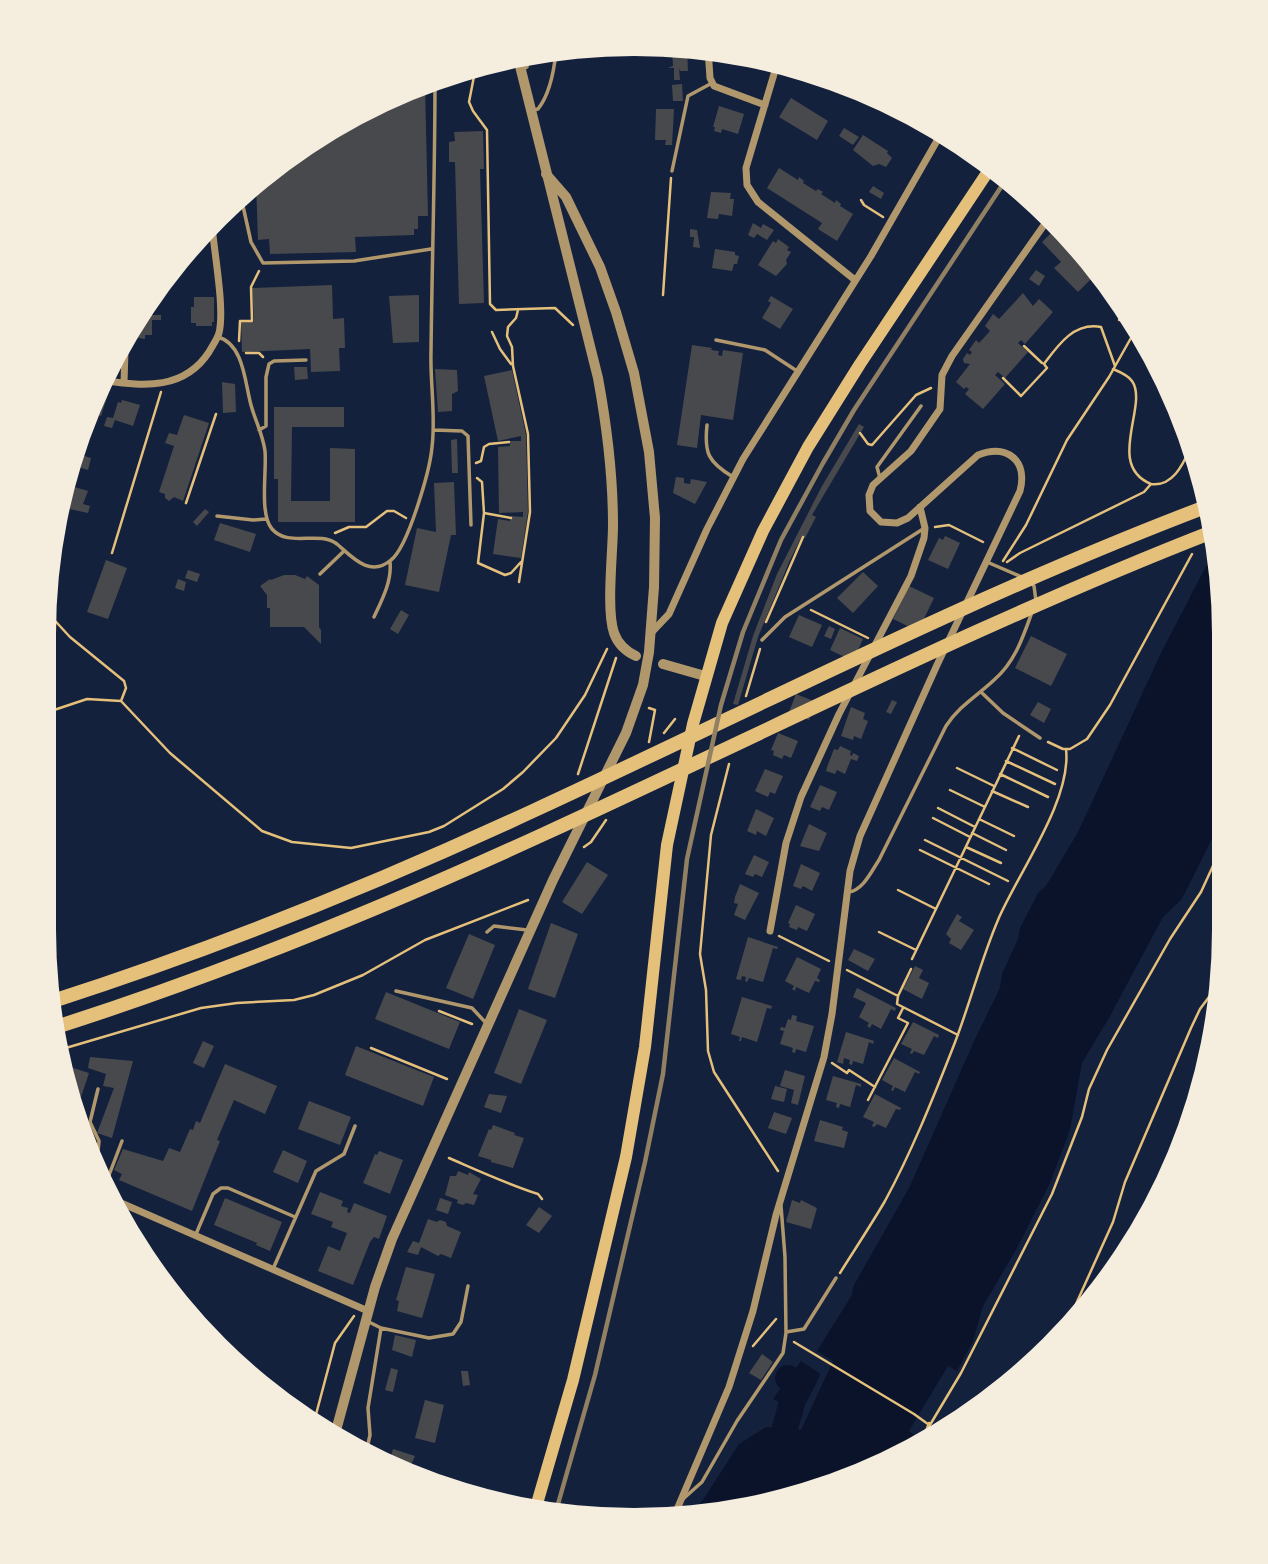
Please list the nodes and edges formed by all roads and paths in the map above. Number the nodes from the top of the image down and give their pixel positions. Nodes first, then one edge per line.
1 (708, 61) edge
2 (555, 62) edge
3 (527, 66) edge
4 (521, 70) joint
5 (774, 74) edge
6 (473, 79) edge
7 (712, 83) junction
8 (435, 92) edge
9 (765, 105) junction
10 (531, 110) junction
11 (937, 141) edge
12 (672, 171) joint
13 (546, 174) junction
14 (986, 175) edge
15 (861, 200) dead end
16 (243, 208) edge
17 (884, 217) dead end
18 (1044, 226) edge
19 (213, 238) edge
20 (432, 249) junction
21 (263, 263) junction
22 (855, 280) junction
23 (663, 295) dead end
24 (517, 310) junction
25 (577, 329) dead end
26 (240, 332) dead end
27 (492, 332) dead end
28 (218, 337) junction
29 (1131, 338) edge
30 (716, 340) dead end
31 (1024, 346) dead end
32 (243, 353) dead end
33 (256, 353) dead end
34 (306, 360) dead end
35 (125, 361) edge
36 (1044, 364) junction
37 (513, 365) junction
38 (1114, 367) junction
39 (797, 371) junction
40 (1003, 379) dead end
41 (114, 382) edge
42 (124, 383) junction
43 (164, 383) junction
44 (941, 387) junction
45 (921, 405) dead end
46 (216, 414) dead end
47 (707, 425) dead end
48 (259, 430) junction
49 (434, 430) junction
50 (860, 433) dead end
51 (509, 442) dead end
52 (1184, 459) edge
53 (470, 463) junction
54 (733, 477) junction
55 (470, 478) junction
56 (880, 478) junction
57 (1151, 484) junction
58 (186, 503) dead end
59 (920, 508) junction
60 (1198, 510) edge
61 (484, 513) junction
62 (217, 516) dead end
63 (511, 518) dead end
64 (266, 519) junction
65 (412, 519) junction
66 (471, 525) dead end
67 (935, 527) dead end
68 (925, 528) junction
69 (1203, 536) edge
70 (803, 537) dead end
71 (327, 540) junction
72 (993, 547) junction
73 (1195, 548) dead end
74 (344, 551) junction
75 (112, 553) dead end
76 (390, 562) junction
77 (522, 562) junction
78 (986, 562) junction
79 (999, 567) junction
80 (320, 574) dead end
81 (519, 582) dead end
82 (802, 606) junction
83 (374, 617) dead end
84 (56, 622) edge
85 (651, 633) junction
86 (868, 637) dead end
87 (762, 640) junction
88 (609, 647) dead end
89 (636, 656) dead end
90 (616, 658) dead end
91 (663, 664) dead end
92 (705, 676) junction
93 (981, 691) junction
94 (745, 700) dead end
95 (121, 701) junction
96 (649, 708) dead end
97 (56, 709) edge
98 (1023, 726) junction
99 (1040, 738) joint
100 (647, 746) dead end
101 (1012, 748) junction
102 (1066, 749) junction
103 (731, 758) dead end
104 (1006, 761) junction
105 (957, 768) dead end
106 (1057, 770) dead end
107 (579, 774) dead end
108 (1000, 774) junction
109 (1055, 784) dead end
110 (993, 788) junction
111 (950, 790) dead end
112 (1048, 797) dead end
113 (985, 807) junction
114 (1028, 807) dead end
115 (938, 808) dead end
116 (933, 818) dead end
117 (979, 818) junction
118 (975, 827) junction
119 (971, 835) junction
120 (1014, 836) dead end
121 (925, 840) dead end
122 (966, 846) junction
123 (920, 850) dead end
124 (1006, 850) dead end
125 (960, 858) junction
126 (1001, 863) dead end
127 (955, 868) junction
128 (1212, 868) edge
129 (1008, 881) dead end
130 (989, 884) dead end
131 (898, 890) dead end
132 (847, 891) junction
133 (528, 900) dead end
134 (936, 909) junction
135 (487, 932) dead end
136 (530, 932) junction
137 (770, 932) dead end
138 (879, 932) dead end
139 (790, 941) dead end
140 (916, 950) junction
141 (822, 957) dead end
142 (912, 958) dead end
143 (911, 969) dead end
144 (847, 970) dead end
145 (396, 991) dead end
146 (898, 996) junction
147 (60, 998) edge
148 (431, 999) junction
149 (1208, 999) edge
150 (904, 1008) junction
151 (472, 1024) dead end
152 (64, 1025) edge
153 (488, 1026) junction
154 (958, 1035) junction
155 (68, 1048) edge
156 (371, 1048) dead end
157 (836, 1066) dead end
158 (447, 1079) dead end
159 (875, 1087) junction
160 (97, 1089) dead end
161 (868, 1100) dead end
162 (355, 1126) dead end
163 (122, 1141) dead end
164 (98, 1147) edge
165 (449, 1158) dead end
166 (774, 1165) dead end
167 (110, 1173) edge
168 (542, 1199) dead end
169 (780, 1201) junction
170 (126, 1205) edge
171 (295, 1217) junction
172 (196, 1236) junction
173 (272, 1269) junction
174 (836, 1279) joint
175 (468, 1286) dead end
176 (1077, 1301) edge
177 (365, 1313) junction
178 (785, 1314) junction
179 (381, 1328) junction
180 (786, 1333) junction
181 (794, 1341) dead end
182 (741, 1350) junction
183 (316, 1413) edge
184 (929, 1424) junction
185 (932, 1425) edge
186 (337, 1426) edge
187 (929, 1427) edge
188 (927, 1428) edge
189 (368, 1443) edge
190 (538, 1500) edge
191 (680, 1502) junction
192 (678, 1506) edge

1 - 7 street
2 - 10 lane
3 - 4 lane
4 - 10 street
5 - 9 street
6 - 24 path
7 - 9 street
7 - 12 lane
8 - 20 lane
9 - 22 street
10 - 13 street
11 - 22 street
12 - 23 path
13 - 85 street
13 - 89 street
14 - 92 main road
15 - 17 path
16 - 21 lane
18 - 44 street
19 - 28 street
20 - 21 lane
20 - 49 lane
21 - 26 path
22 - 39 street
24 - 25 path
24 - 37 path
27 - 37 path
28 - 43 street
28 - 48 lane
29 - 38 path
30 - 39 lane
31 - 36 path
32 - 33 path
34 - 48 lane
35 - 42 street
36 - 38 path
36 - 40 path
37 - 77 path
38 - 57 path
38 - 79 path
39 - 54 street
41 - 42 street
42 - 43 street
43 - 75 path
44 - 50 path
44 - 56 street
45 - 56 lane
46 - 58 path
47 - 54 lane
48 - 64 lane
49 - 53 lane
49 - 65 lane
51 - 53 path
52 - 57 path
53 - 55 lane
54 - 85 street
55 - 61 path
55 - 66 lane
56 - 59 street
57 - 79 path
59 - 68 street
59 - 72 street
60 - 147 highway
61 - 63 path
61 - 77 path
62 - 64 lane
64 - 71 lane
65 - 71 path
65 - 76 lane
67 - 72 path
68 - 82 lane
68 - 137 street
69 - 152 highway
70 - 87 path
71 - 74 lane
72 - 78 street
73 - 102 path
74 - 76 lane
74 - 80 lane
76 - 83 lane
77 - 81 path
78 - 79 lane
78 - 132 street
79 - 93 lane
82 - 86 path
82 - 87 lane
84 - 95 path
85 - 136 street
87 - 94 path
88 - 95 path
90 - 107 path
91 - 92 street
92 - 190 main road
93 - 98 lane
93 - 132 lane
95 - 97 path
96 - 100 path
98 - 99 lane
98 - 101 path
99 - 102 path
101 - 104 path
101 - 106 path
102 - 154 path
103 - 166 path
104 - 108 path
104 - 109 path
105 - 110 path
108 - 110 path
108 - 112 path
110 - 113 path
110 - 114 path
111 - 113 path
113 - 117 path
115 - 118 path
116 - 119 path
117 - 118 path
117 - 120 path
118 - 119 path
119 - 122 path
119 - 124 path
121 - 125 path
122 - 125 path
122 - 126 path
123 - 127 path
125 - 127 path
125 - 129 path
127 - 130 path
127 - 134 path
128 - 187 path
131 - 134 path
132 - 169 street
133 - 155 path
134 - 140 path
135 - 136 lane
136 - 153 street
138 - 140 path
139 - 141 path
140 - 142 path
143 - 146 path
144 - 146 path
145 - 148 lane
146 - 150 path
148 - 151 path
148 - 153 lane
149 - 176 path
150 - 154 path
150 - 159 path
153 - 177 street
154 - 174 path
156 - 158 path
157 - 159 path
159 - 161 path
160 - 164 lane
162 - 171 lane
163 - 167 lane
165 - 168 path
169 - 178 lane
169 - 182 street
170 - 172 street
171 - 172 lane
171 - 173 lane
172 - 173 street
173 - 177 street
174 - 180 lane
175 - 179 lane
177 - 179 lane
177 - 183 path
177 - 186 street
178 - 180 lane
178 - 182 path
179 - 189 lane
180 - 191 lane
181 - 184 path
182 - 191 street
184 - 185 path
184 - 188 path
191 - 192 street

